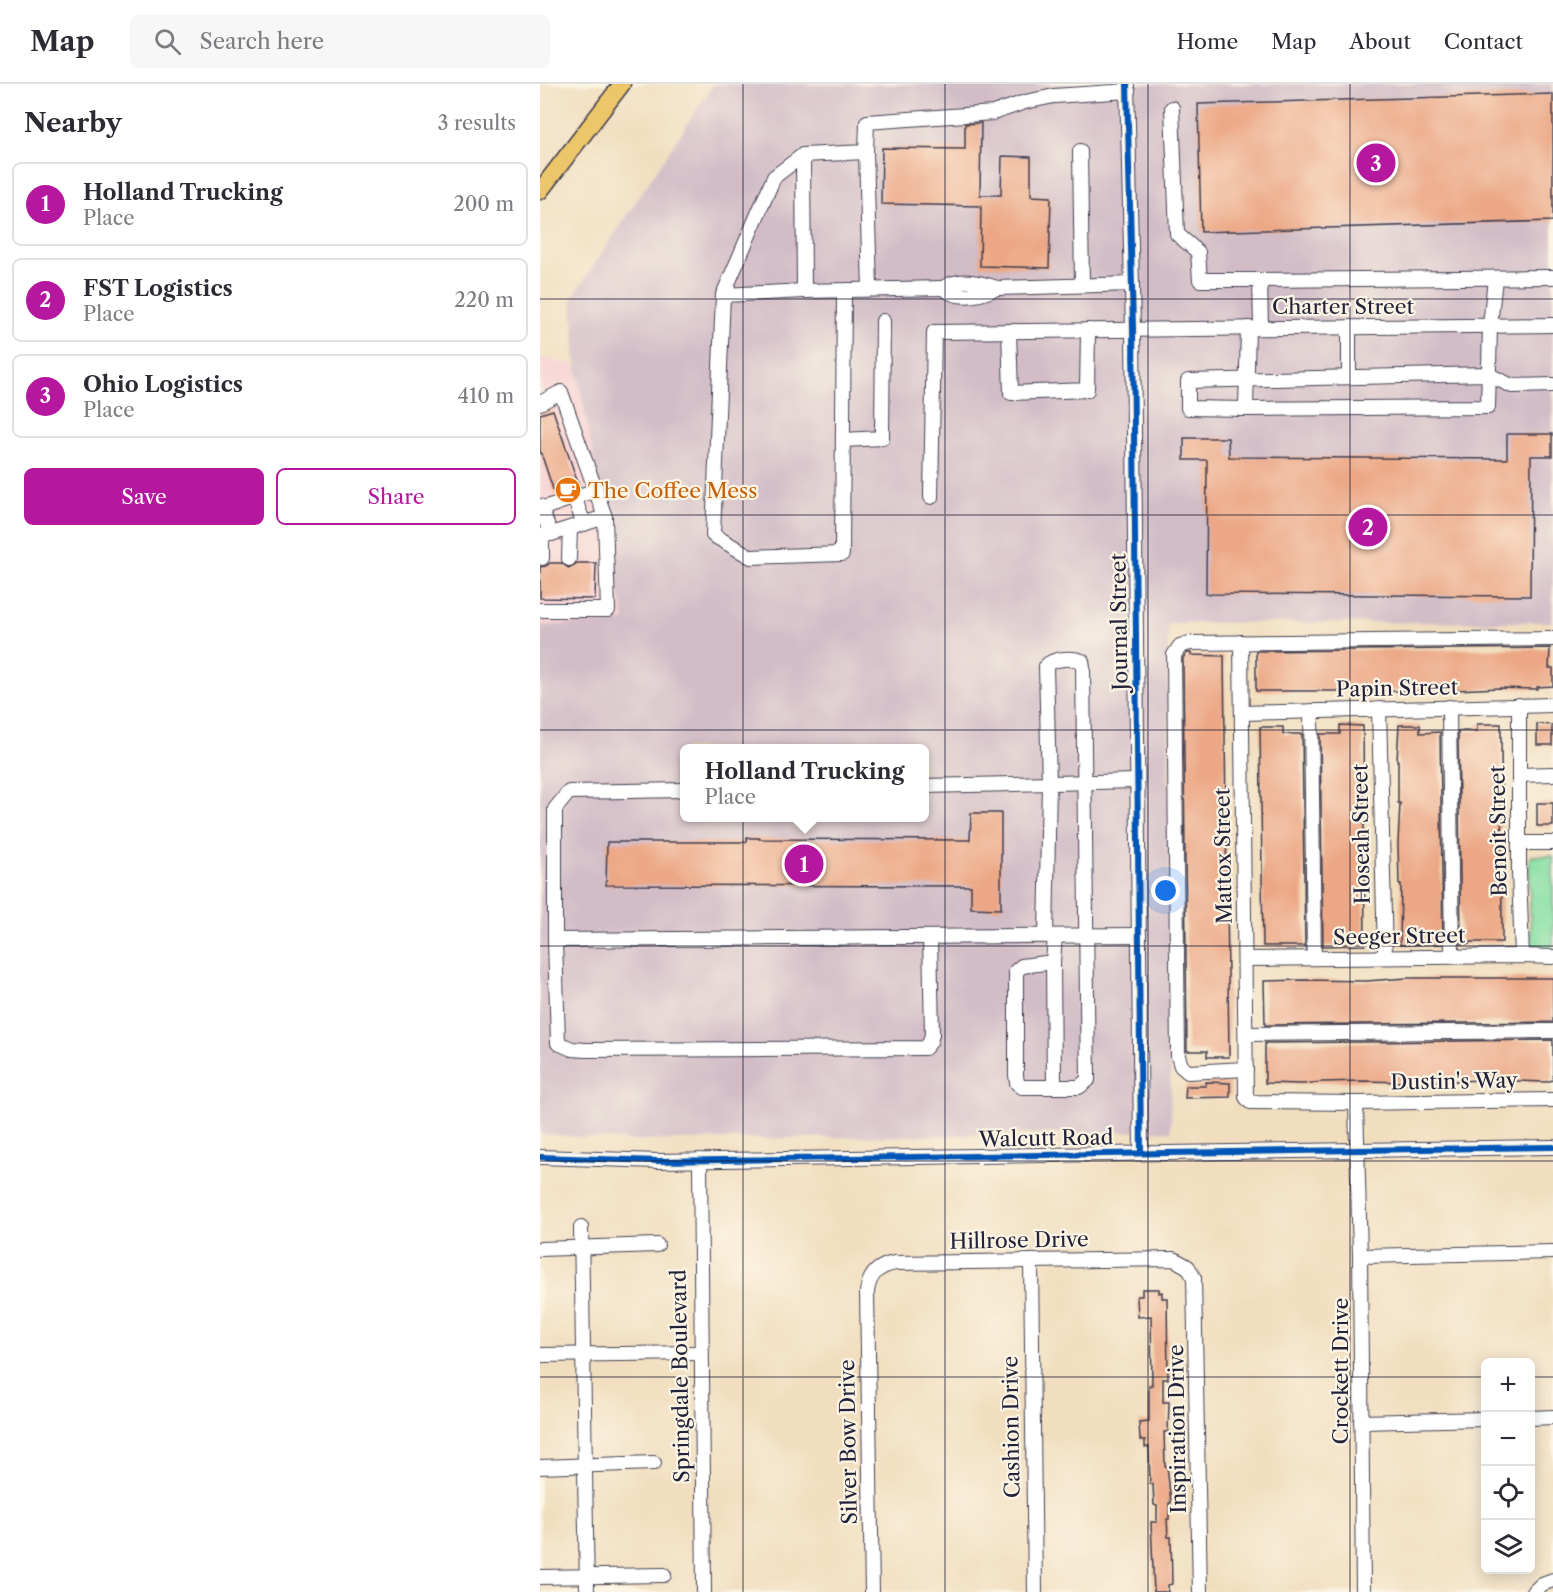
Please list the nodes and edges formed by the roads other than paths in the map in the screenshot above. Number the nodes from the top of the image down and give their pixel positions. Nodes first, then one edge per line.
1 (622, 84) edge
2 (1127, 88) edge
3 (1172, 108) dead end
4 (1080, 151) dead end
5 (866, 152) junction
6 (802, 155) junction
7 (540, 191) edge
8 (1553, 277) edge
9 (1495, 278) junction
10 (1260, 280) junction
11 (1132, 284) junction
12 (1082, 285) junction
13 (870, 289) junction
14 (804, 291) junction
15 (844, 291) junction
16 (723, 294) junction
17 (883, 321) dead end
18 (1553, 325) edge
19 (1490, 326) junction
20 (1349, 327) junction
21 (1254, 328) junction
22 (1133, 329) junction
23 (1088, 330) junction
24 (1009, 331) junction
25 (1487, 374) junction
26 (1349, 376) junction
27 (1246, 380) junction
28 (1553, 385) edge
29 (540, 403) edge
30 (1246, 410) junction
31 (843, 440) junction
32 (596, 490) junction
33 (931, 496) dead end
34 (577, 505) dead end
35 (542, 513) edge
36 (605, 517) junction
37 (585, 524) junction
38 (570, 529) junction
39 (551, 534) junction
40 (542, 558) dead end
41 (569, 559) dead end
42 (540, 610) edge
43 (1553, 639) edge
44 (1241, 642) junction
45 (1518, 705) junction
46 (1553, 705) edge
47 (1449, 707) junction
48 (1379, 709) junction
49 (1311, 711) junction
50 (1242, 712) junction
51 (1553, 774) edge
52 (1519, 775) junction
53 (1137, 781) junction
54 (1086, 783) junction
55 (1049, 784) junction
56 (929, 786) edge
57 (680, 790) edge
58 (1519, 843) junction
59 (1553, 843) edge
60 (1139, 935) junction
61 (1050, 936) junction
62 (1087, 936) junction
63 (930, 937) junction
64 (555, 940) junction
65 (1522, 956) junction
66 (1385, 957) junction
67 (1452, 957) junction
68 (1553, 957) edge
69 (1314, 958) junction
70 (1245, 959) junction
71 (1053, 962) junction
72 (1553, 1031) edge
73 (1246, 1034) junction
74 (1246, 1070) junction
75 (1054, 1087) junction
76 (1553, 1100) edge
77 (1356, 1103) junction
78 (1553, 1147) edge
79 (1358, 1150) junction
80 (1141, 1153) junction
81 (540, 1157) edge
82 (700, 1160) junction
83 (581, 1227) dead end
84 (657, 1245) dead end
85 (540, 1248) edge
86 (582, 1248) junction
87 (1553, 1252) edge
88 (1360, 1256) junction
89 (1031, 1262) junction
90 (1188, 1267) joint
91 (867, 1292) joint
92 (700, 1353) junction
93 (584, 1354) junction
94 (540, 1355) edge
95 (1535, 1418) edge
96 (1553, 1418) edge
97 (1481, 1419) edge
98 (1361, 1422) junction
99 (654, 1463) dead end
100 (585, 1466) junction
101 (540, 1467) edge
102 (587, 1575) junction
103 (664, 1575) dead end
104 (540, 1577) edge
105 (1553, 1580) edge
106 (587, 1592) edge
107 (704, 1592) edge
108 (872, 1592) edge
109 (1035, 1592) edge
110 (1200, 1592) edge
111 (1363, 1592) edge
112 (1534, 1592) edge

1 - 7 main road
2 - 5 street
2 - 11 street, Journal Street
3 - 10 street
4 - 12 street
5 - 6 street
5 - 13 street
6 - 14 street
6 - 16 street
8 - 9 street
9 - 10 street
9 - 19 street
10 - 21 street
11 - 12 street
11 - 22 street, Journal Street
12 - 13 street
13 - 15 street
14 - 15 street
14 - 16 street
15 - 31 street
16 - 31 street
17 - 31 street
18 - 19 street, Charter Street
19 - 20 street, Charter Street
19 - 25 street
20 - 21 street, Charter Street
20 - 26 street
21 - 22 street, Charter Street
21 - 27 street
22 - 23 street, Charter Street
22 - 53 street, Journal Street
23 - 24 street, Charter Street
23 - 24 street
24 - 33 street, Charter Street
25 - 26 street
25 - 28 street
25 - 30 street
26 - 27 street
27 - 30 street
27 - 30 street
29 - 32 street
32 - 35 street
32 - 36 street
34 - 37 street
35 - 39 street
36 - 37 street
36 - 42 street
37 - 38 street
38 - 39 street
38 - 41 street
39 - 40 street
43 - 44 street
44 - 50 street, Mattox Street
44 - 74 street
45 - 46 street, Papin Street
45 - 47 street, Papin Street
45 - 52 street, Benoit Street
47 - 48 street, Papin Street
47 - 67 street
48 - 49 street, Papin Street
48 - 66 street, Hoseah Street
49 - 50 street, Papin Street
49 - 69 street
50 - 70 street, Mattox Street
51 - 52 street
52 - 58 street, Benoit Street
53 - 54 street
53 - 60 street, Journal Street
54 - 55 street
54 - 55 street
54 - 62 street
55 - 56 street
55 - 61 street
57 - 64 street
58 - 59 street
58 - 65 street, Benoit Street
60 - 62 street
60 - 80 street, Journal Street
61 - 62 street
61 - 63 street
61 - 71 street
62 - 75 street
63 - 64 street
63 - 64 street
65 - 67 street, Seeger Street
65 - 68 street, Seeger Street
66 - 67 street, Seeger Street
66 - 69 street, Seeger Street
69 - 70 street, Seeger Street
70 - 73 street, Mattox Street
71 - 75 street
71 - 75 street
72 - 73 street
73 - 74 street, Mattox Street
74 - 77 street, Dustin's Way
76 - 77 street, Dustin's Way
77 - 79 street
78 - 79 street, Walcutt Road
79 - 80 street, Walcutt Road
79 - 88 street, Crockett Drive
80 - 82 street, Walcutt Road
81 - 82 street, Walcutt Road
82 - 92 street, Springdale Boulevard
83 - 86 street
84 - 86 street
85 - 86 street
86 - 93 street
87 - 88 street
88 - 98 street, Crockett Drive
89 - 90 street, Hillrose Drive
89 - 91 street, Hillrose Drive
89 - 109 street, Cashion Drive
90 - 110 street, Inspiration Drive
91 - 108 street, Silver Bow Drive
92 - 93 street
92 - 107 street, Springdale Boulevard
93 - 94 street
93 - 100 street
95 - 96 street
97 - 98 street
98 - 111 street, Crockett Drive
99 - 100 street
100 - 101 street
100 - 102 street
102 - 103 street
102 - 104 street
102 - 106 street
105 - 112 street

